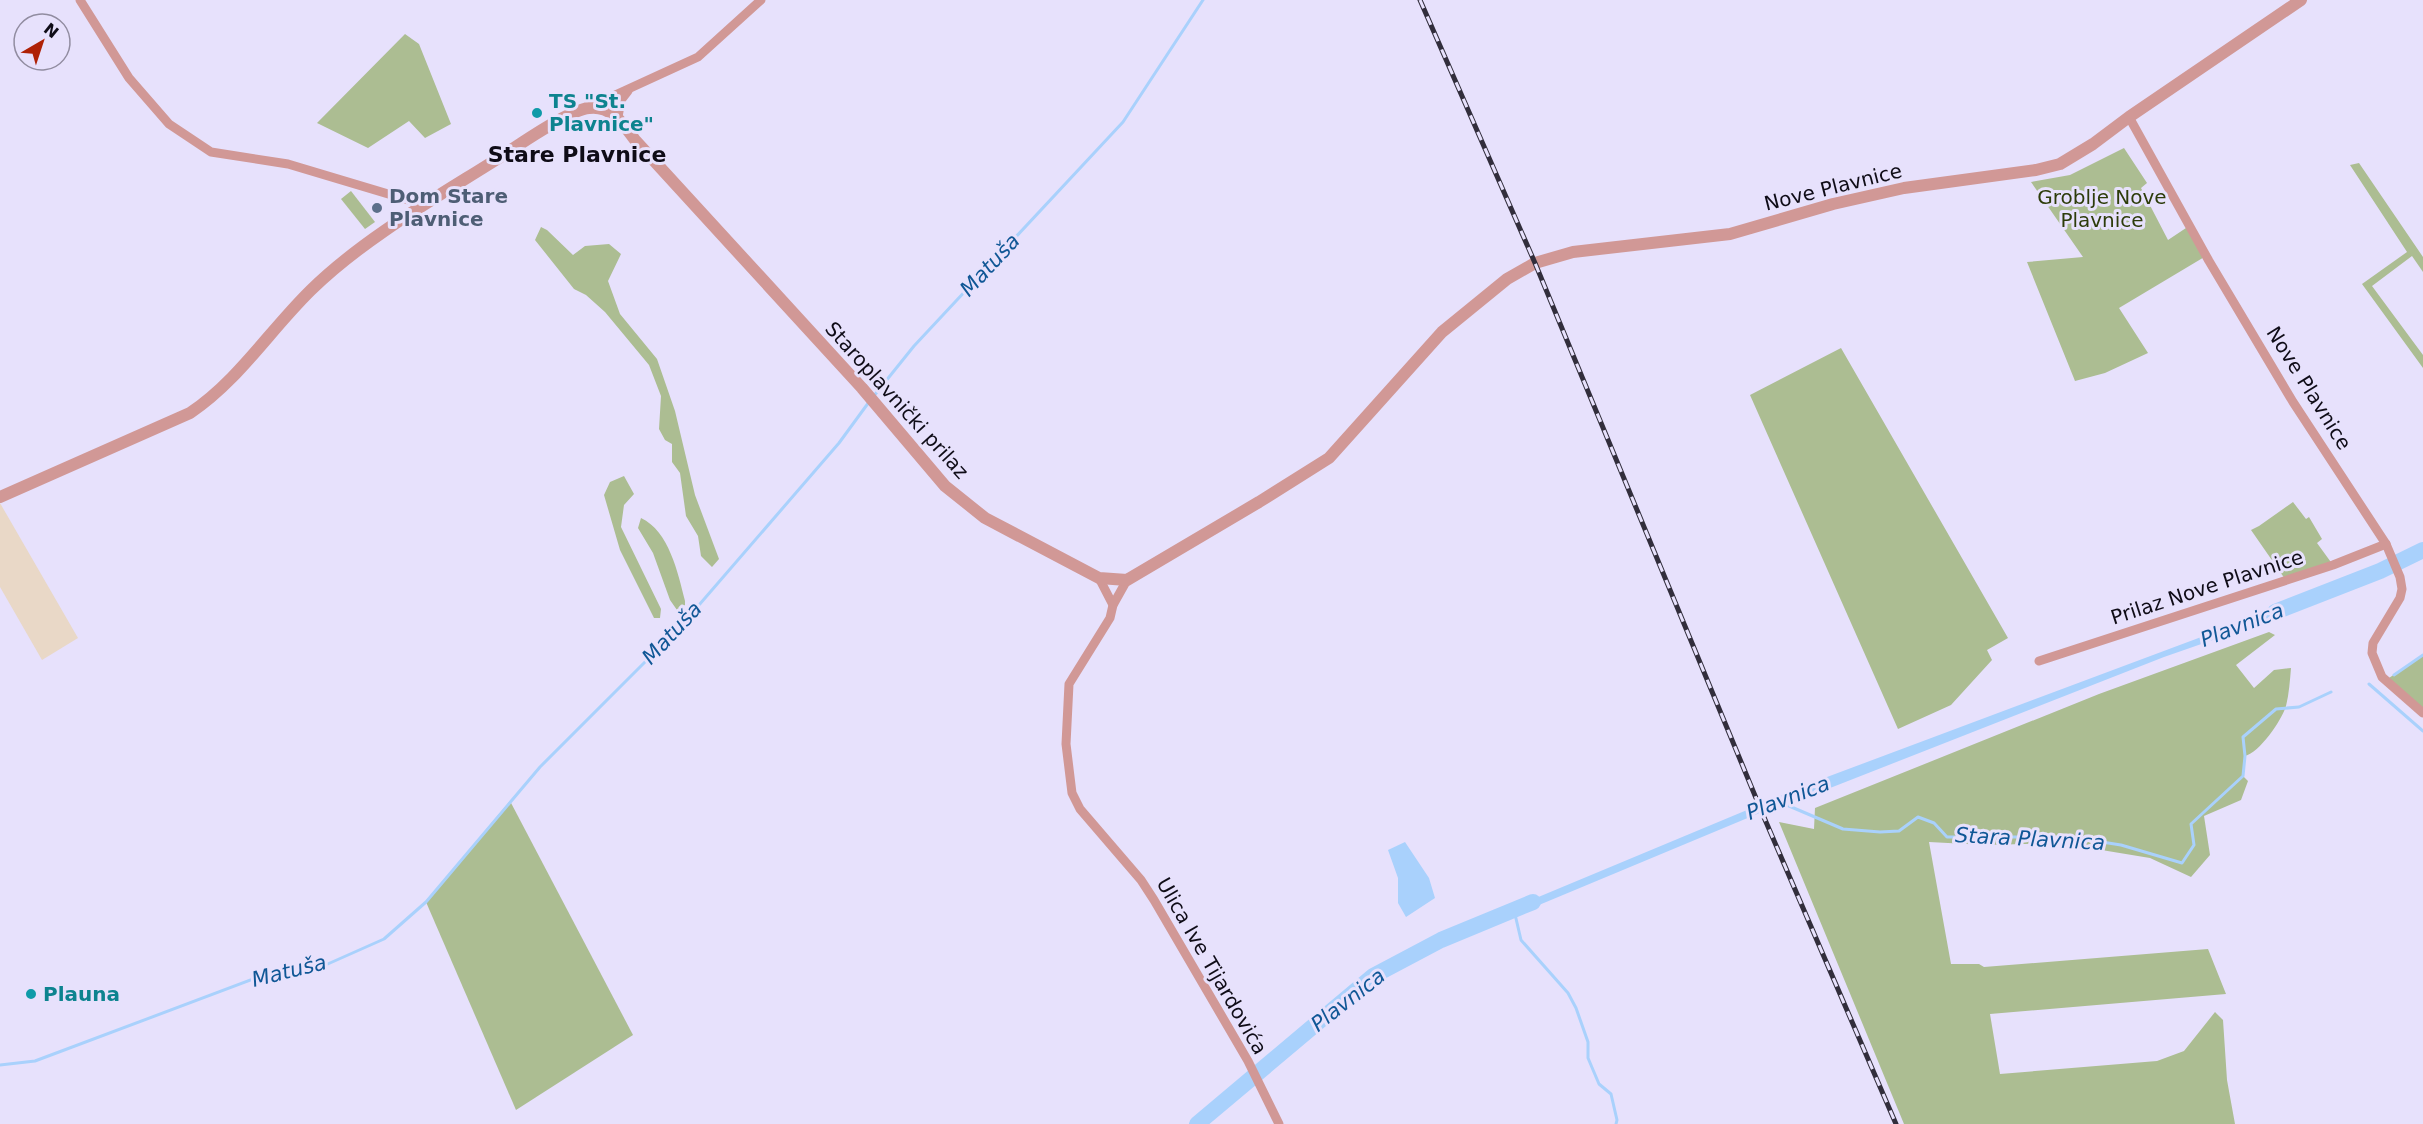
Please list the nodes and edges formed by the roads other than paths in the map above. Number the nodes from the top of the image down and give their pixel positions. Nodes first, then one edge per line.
1 (80, 0) edge
2 (761, 0) edge
3 (2301, 0) edge
4 (629, 90) junction
5 (587, 108) junction
6 (618, 117) junction
7 (2129, 117) junction
8 (425, 205) junction
9 (0, 497) edge
10 (2387, 548) junction
11 (1099, 578) junction
12 (1127, 580) junction
13 (1113, 605) junction
14 (2039, 662) dead end
15 (2423, 713) edge
16 (1279, 1124) edge

1 - 8 street
2 - 4 street
3 - 7 street, Nove Plavnice
4 - 5 street
4 - 6 street
5 - 6 street
5 - 8 street
6 - 11 street, Staroplavnički prilaz
7 - 10 street, Nove Plavnice
7 - 12 street, Nove Plavnice
8 - 9 street
10 - 14 street, Prilaz Nove Plavnice
10 - 15 street, Nove Plavnice
11 - 12 street, Staroplavnički prilaz
11 - 13 street
12 - 13 street, Ulica Ive Tijardovića
13 - 16 street, Ulica Ive Tijardovića

